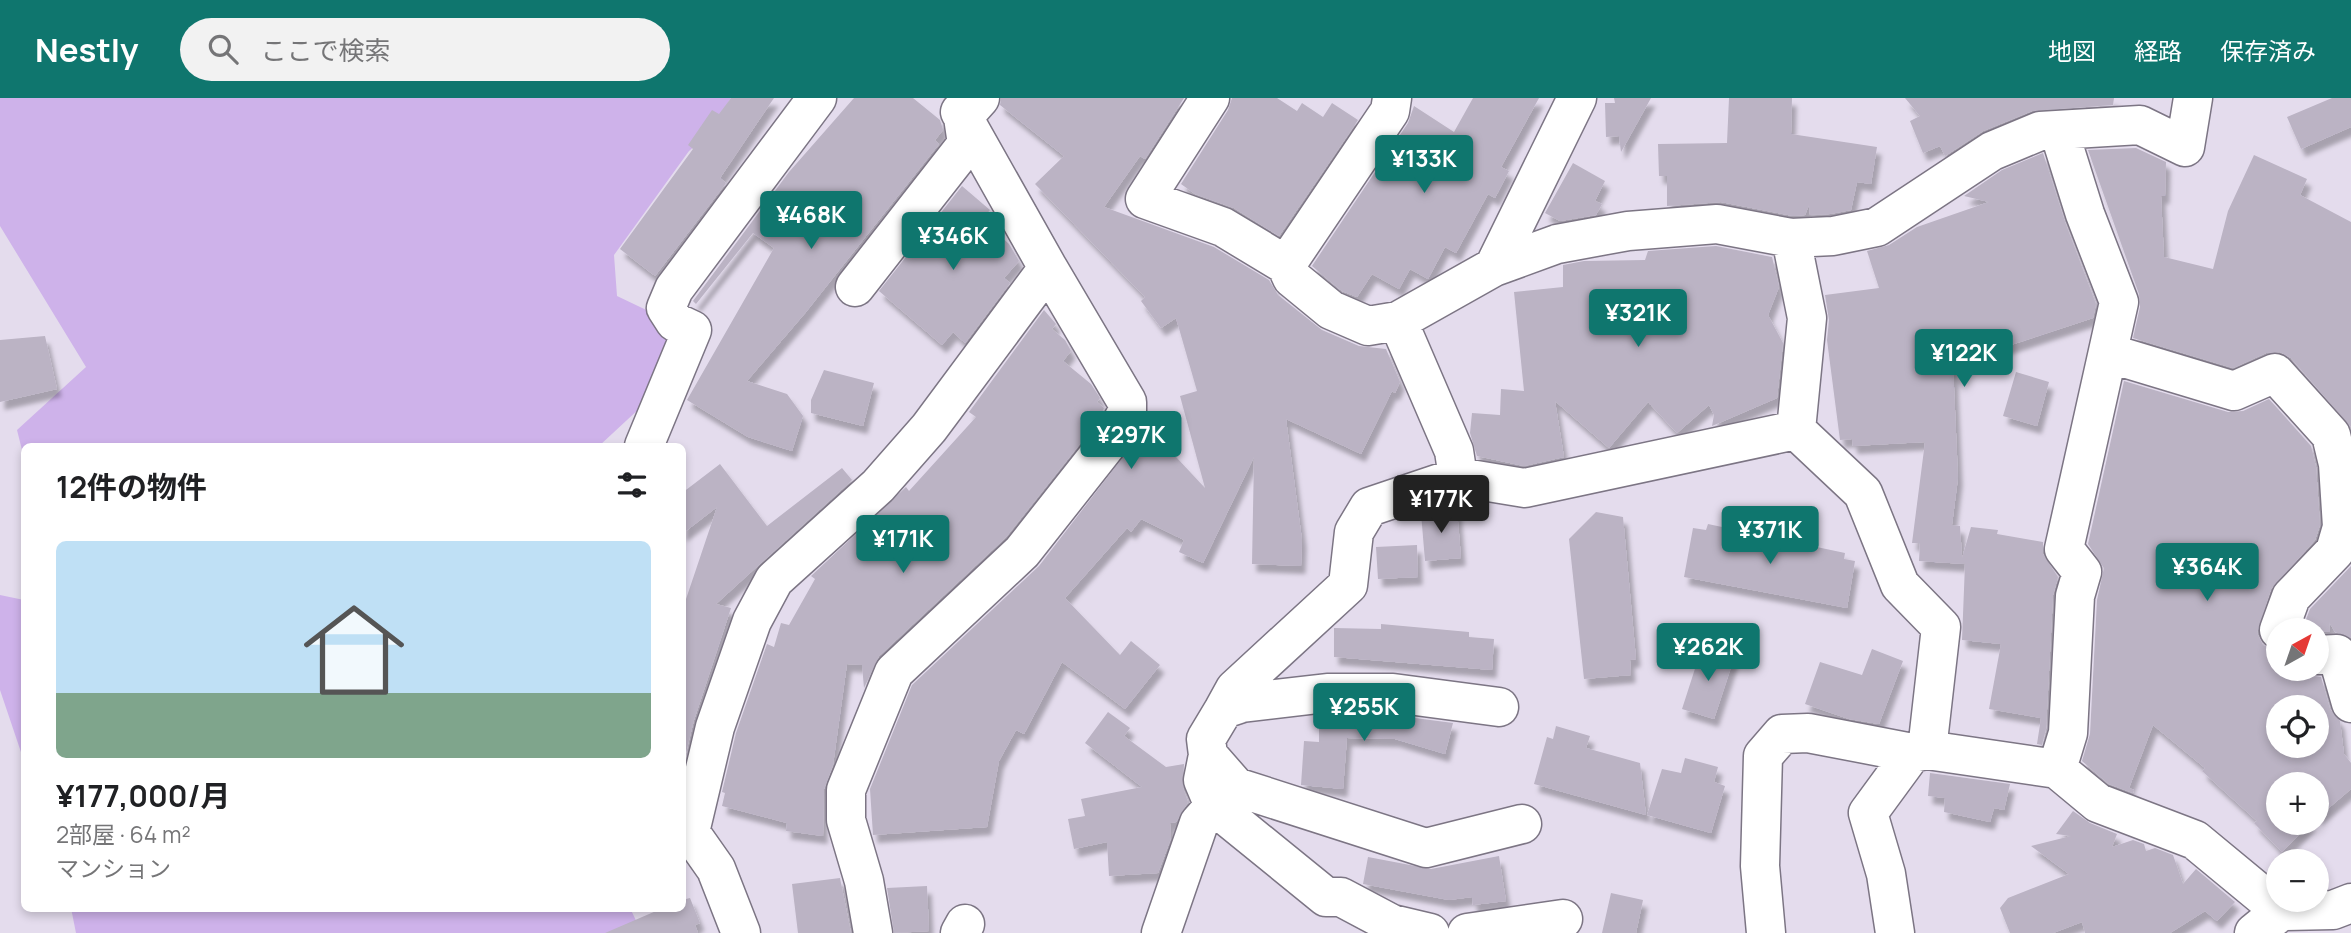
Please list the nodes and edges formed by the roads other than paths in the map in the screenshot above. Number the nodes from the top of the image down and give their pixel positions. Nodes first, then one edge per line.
1 (817, 98) edge
2 (1210, 98) edge
3 (1392, 98) edge
4 (1577, 98) edge
5 (2193, 98) edge
6 (964, 104) edge
7 (2059, 131) junction
8 (1791, 238) junction
9 (1286, 265) junction
10 (1494, 267) junction
11 (1048, 268) junction
12 (855, 287) dead end
13 (1398, 321) junction
14 (2108, 353) junction
15 (1796, 430) junction
16 (645, 443) edge
17 (1458, 477) junction
18 (2284, 618) edge
19 (2329, 654) edge
20 (2351, 703) edge
21 (1499, 707) dead end
22 (1224, 709) junction
23 (1919, 751) junction
24 (1208, 755) junction
25 (2057, 769) junction
26 (1214, 806) junction
27 (1522, 824) dead end
28 (686, 831) edge
29 (2351, 903) edge
30 (1563, 919) dead end
31 (2267, 922) edge
32 (741, 933) edge
33 (873, 933) edge
34 (1161, 933) edge
35 (1430, 933) edge
36 (1467, 933) edge
37 (1766, 933) edge
38 (1895, 933) edge

1 - 16 street
2 - 9 street
3 - 9 street
4 - 10 street
5 - 7 street
6 - 11 street
6 - 12 street
7 - 8 street
7 - 14 street
8 - 10 street
8 - 15 street
9 - 13 street
10 - 13 street
11 - 28 street
11 - 33 street
13 - 17 street
14 - 18 street
14 - 25 street
15 - 17 street
15 - 23 street
17 - 22 street
19 - 20 street
21 - 22 street
22 - 24 street
23 - 25 street
23 - 37 street
23 - 38 street
24 - 26 street
24 - 27 street
25 - 31 street
26 - 34 street
26 - 35 street
28 - 32 street
29 - 31 street
30 - 36 street

